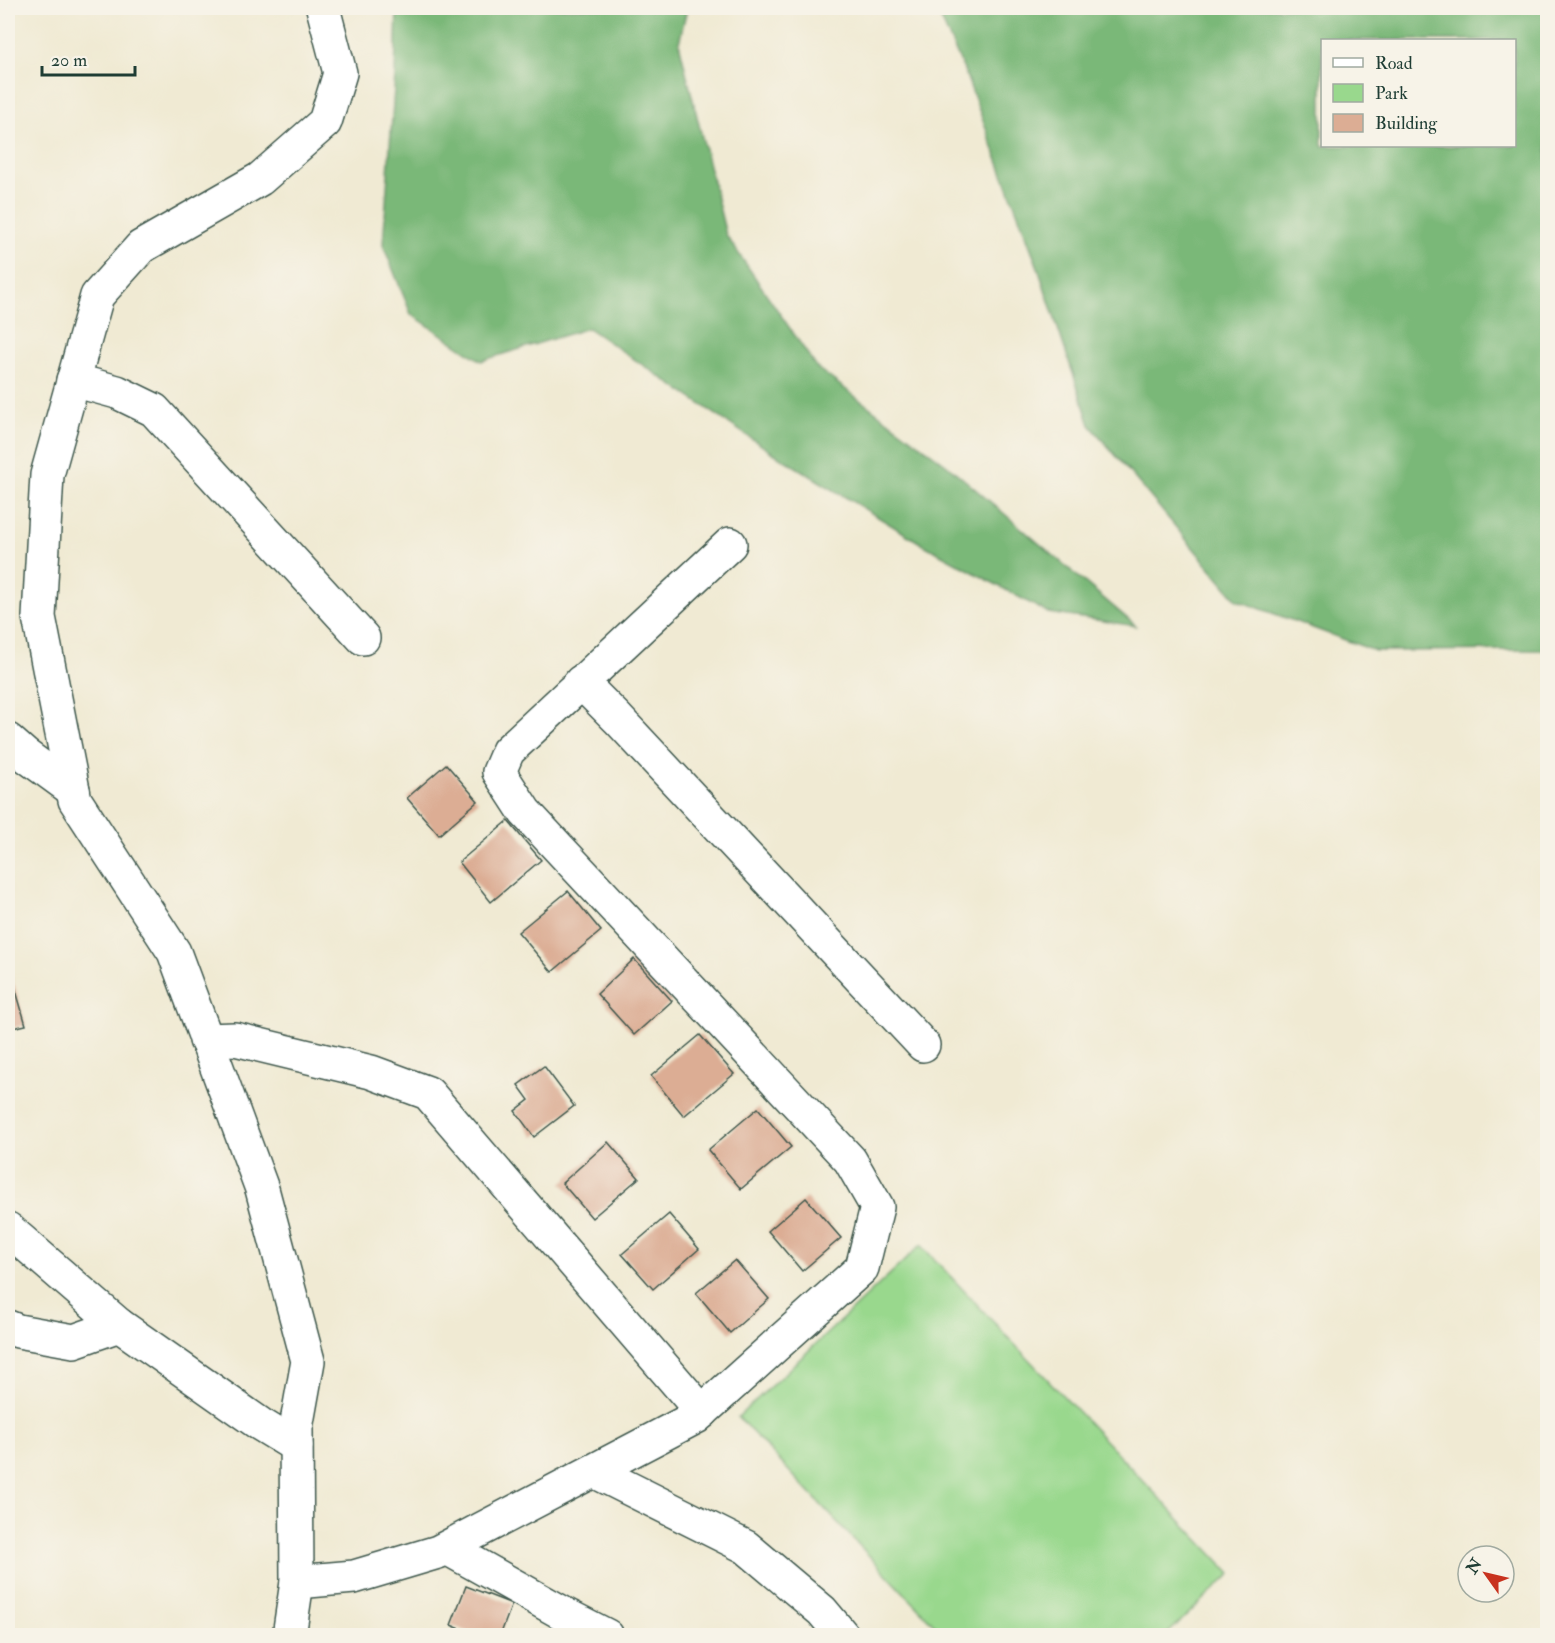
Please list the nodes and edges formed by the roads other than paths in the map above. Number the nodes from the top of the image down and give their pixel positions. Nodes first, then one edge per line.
1 (323, 8) edge
2 (73, 380) junction
3 (730, 544) dead end
4 (363, 638) dead end
5 (581, 682) junction
6 (8, 740) edge
7 (73, 790) junction
8 (206, 1040) junction
9 (923, 1044) dead end
10 (8, 1228) edge
11 (119, 1325) junction
12 (8, 1327) edge
13 (702, 1412) junction
14 (296, 1446) junction
15 (594, 1471) junction
16 (447, 1548) junction
17 (297, 1582) junction
18 (289, 1635) edge
19 (607, 1635) edge
20 (843, 1635) edge

1 - 2 street
2 - 4 street
2 - 7 street
3 - 5 street
5 - 9 street
5 - 13 street
6 - 7 street
7 - 8 street
8 - 13 street
8 - 14 street
10 - 11 street
11 - 12 street
11 - 14 street
13 - 15 street
14 - 17 street
15 - 16 street
15 - 20 street
16 - 17 street
16 - 19 street
17 - 18 street

